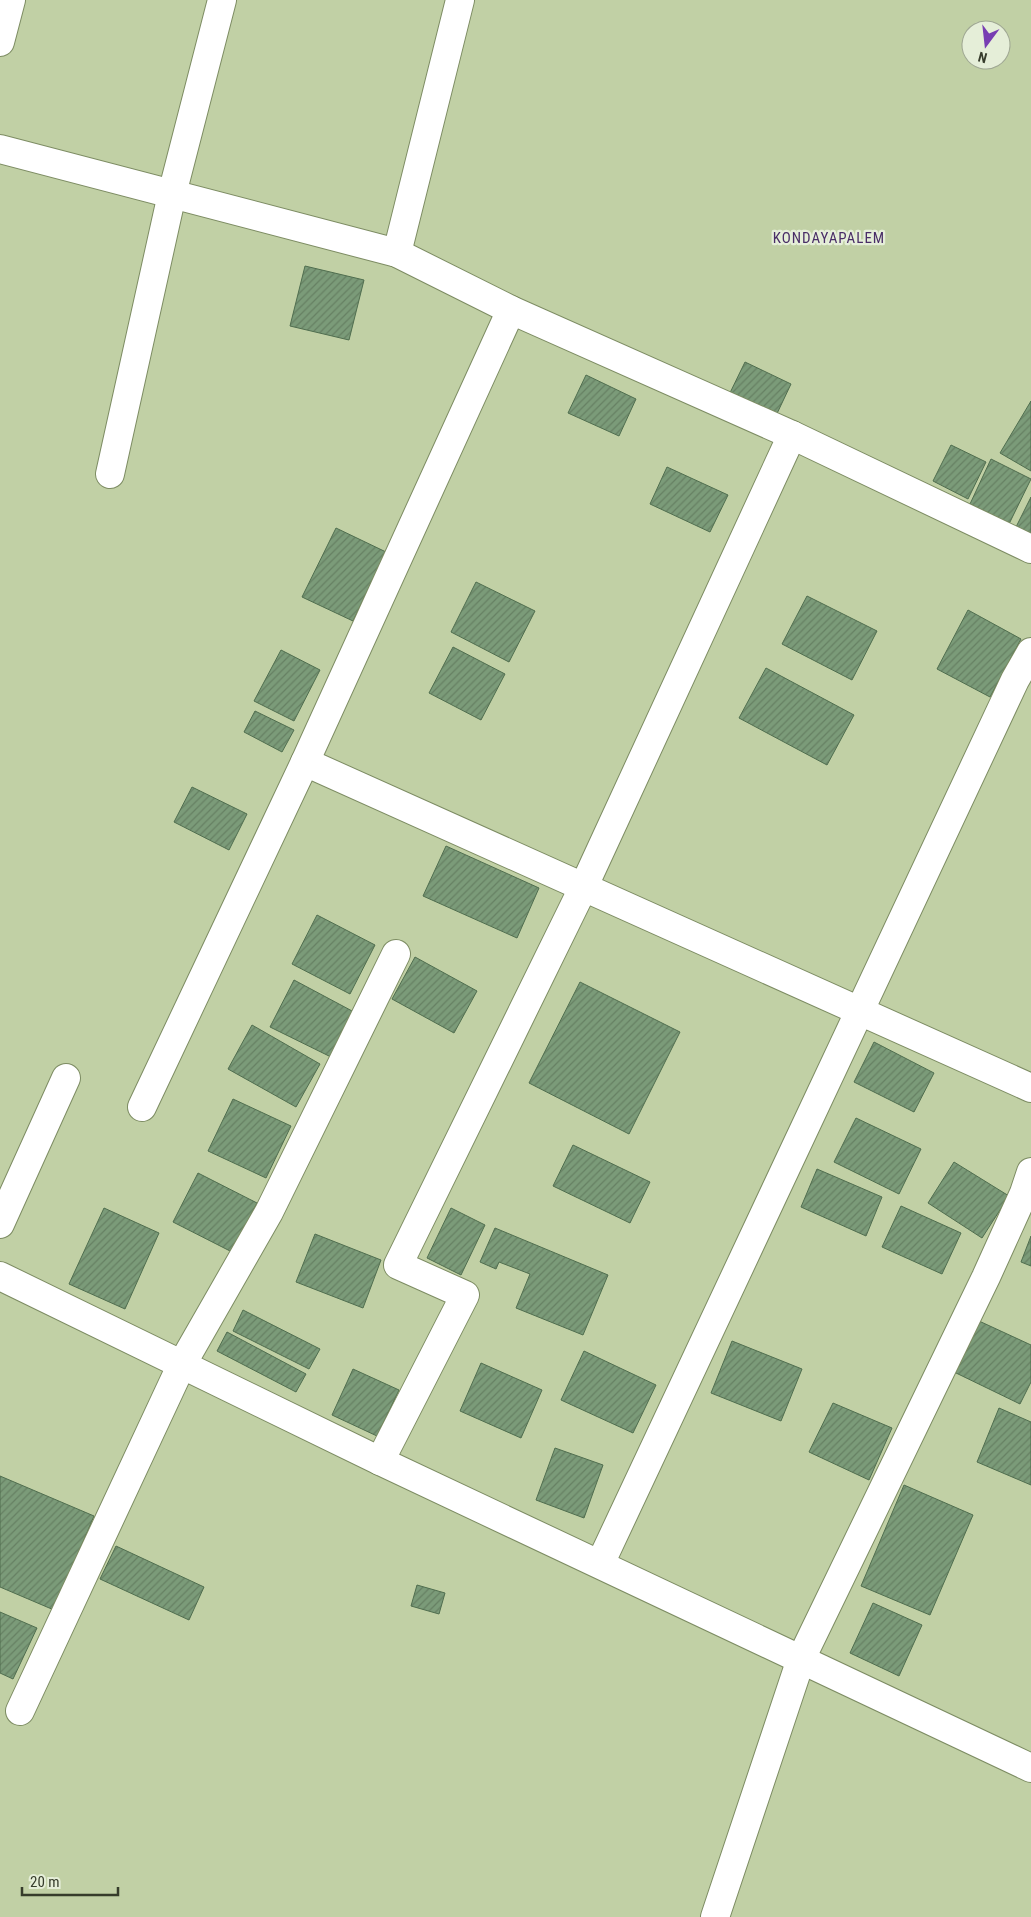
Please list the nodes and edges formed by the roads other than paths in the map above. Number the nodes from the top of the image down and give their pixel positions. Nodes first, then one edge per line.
1 (11, 0) edge
2 (222, 0) edge
3 (460, 0) edge
4 (0, 42) edge
5 (0, 148) edge
6 (172, 194) junction
7 (397, 253) junction
8 (512, 310) junction
9 (792, 435) junction
10 (110, 474) dead end
11 (1031, 549) edge
12 (1031, 652) edge
13 (306, 762) junction
14 (584, 886) junction
15 (396, 954) dead end
16 (860, 1011) junction
17 (66, 1078) dead end
18 (1031, 1088) edge
19 (142, 1107) dead end
20 (1031, 1172) edge
21 (0, 1224) edge
22 (0, 1276) edge
23 (182, 1366) junction
24 (380, 1461) junction
25 (600, 1564) junction
26 (801, 1659) junction
27 (20, 1711) dead end
28 (1031, 1768) edge
29 (715, 1917) edge

1 - 4 street
2 - 6 street
3 - 7 street
5 - 6 street
6 - 7 street
6 - 10 street
7 - 8 street
8 - 9 street
8 - 13 street
9 - 11 street
9 - 14 street
12 - 16 street
13 - 14 street
13 - 19 street
14 - 16 street
14 - 24 street
15 - 23 street
16 - 18 street
16 - 25 street
17 - 21 street
20 - 26 street
22 - 23 street
23 - 24 street
23 - 27 street
24 - 25 street
25 - 26 street
26 - 28 street
26 - 29 street

